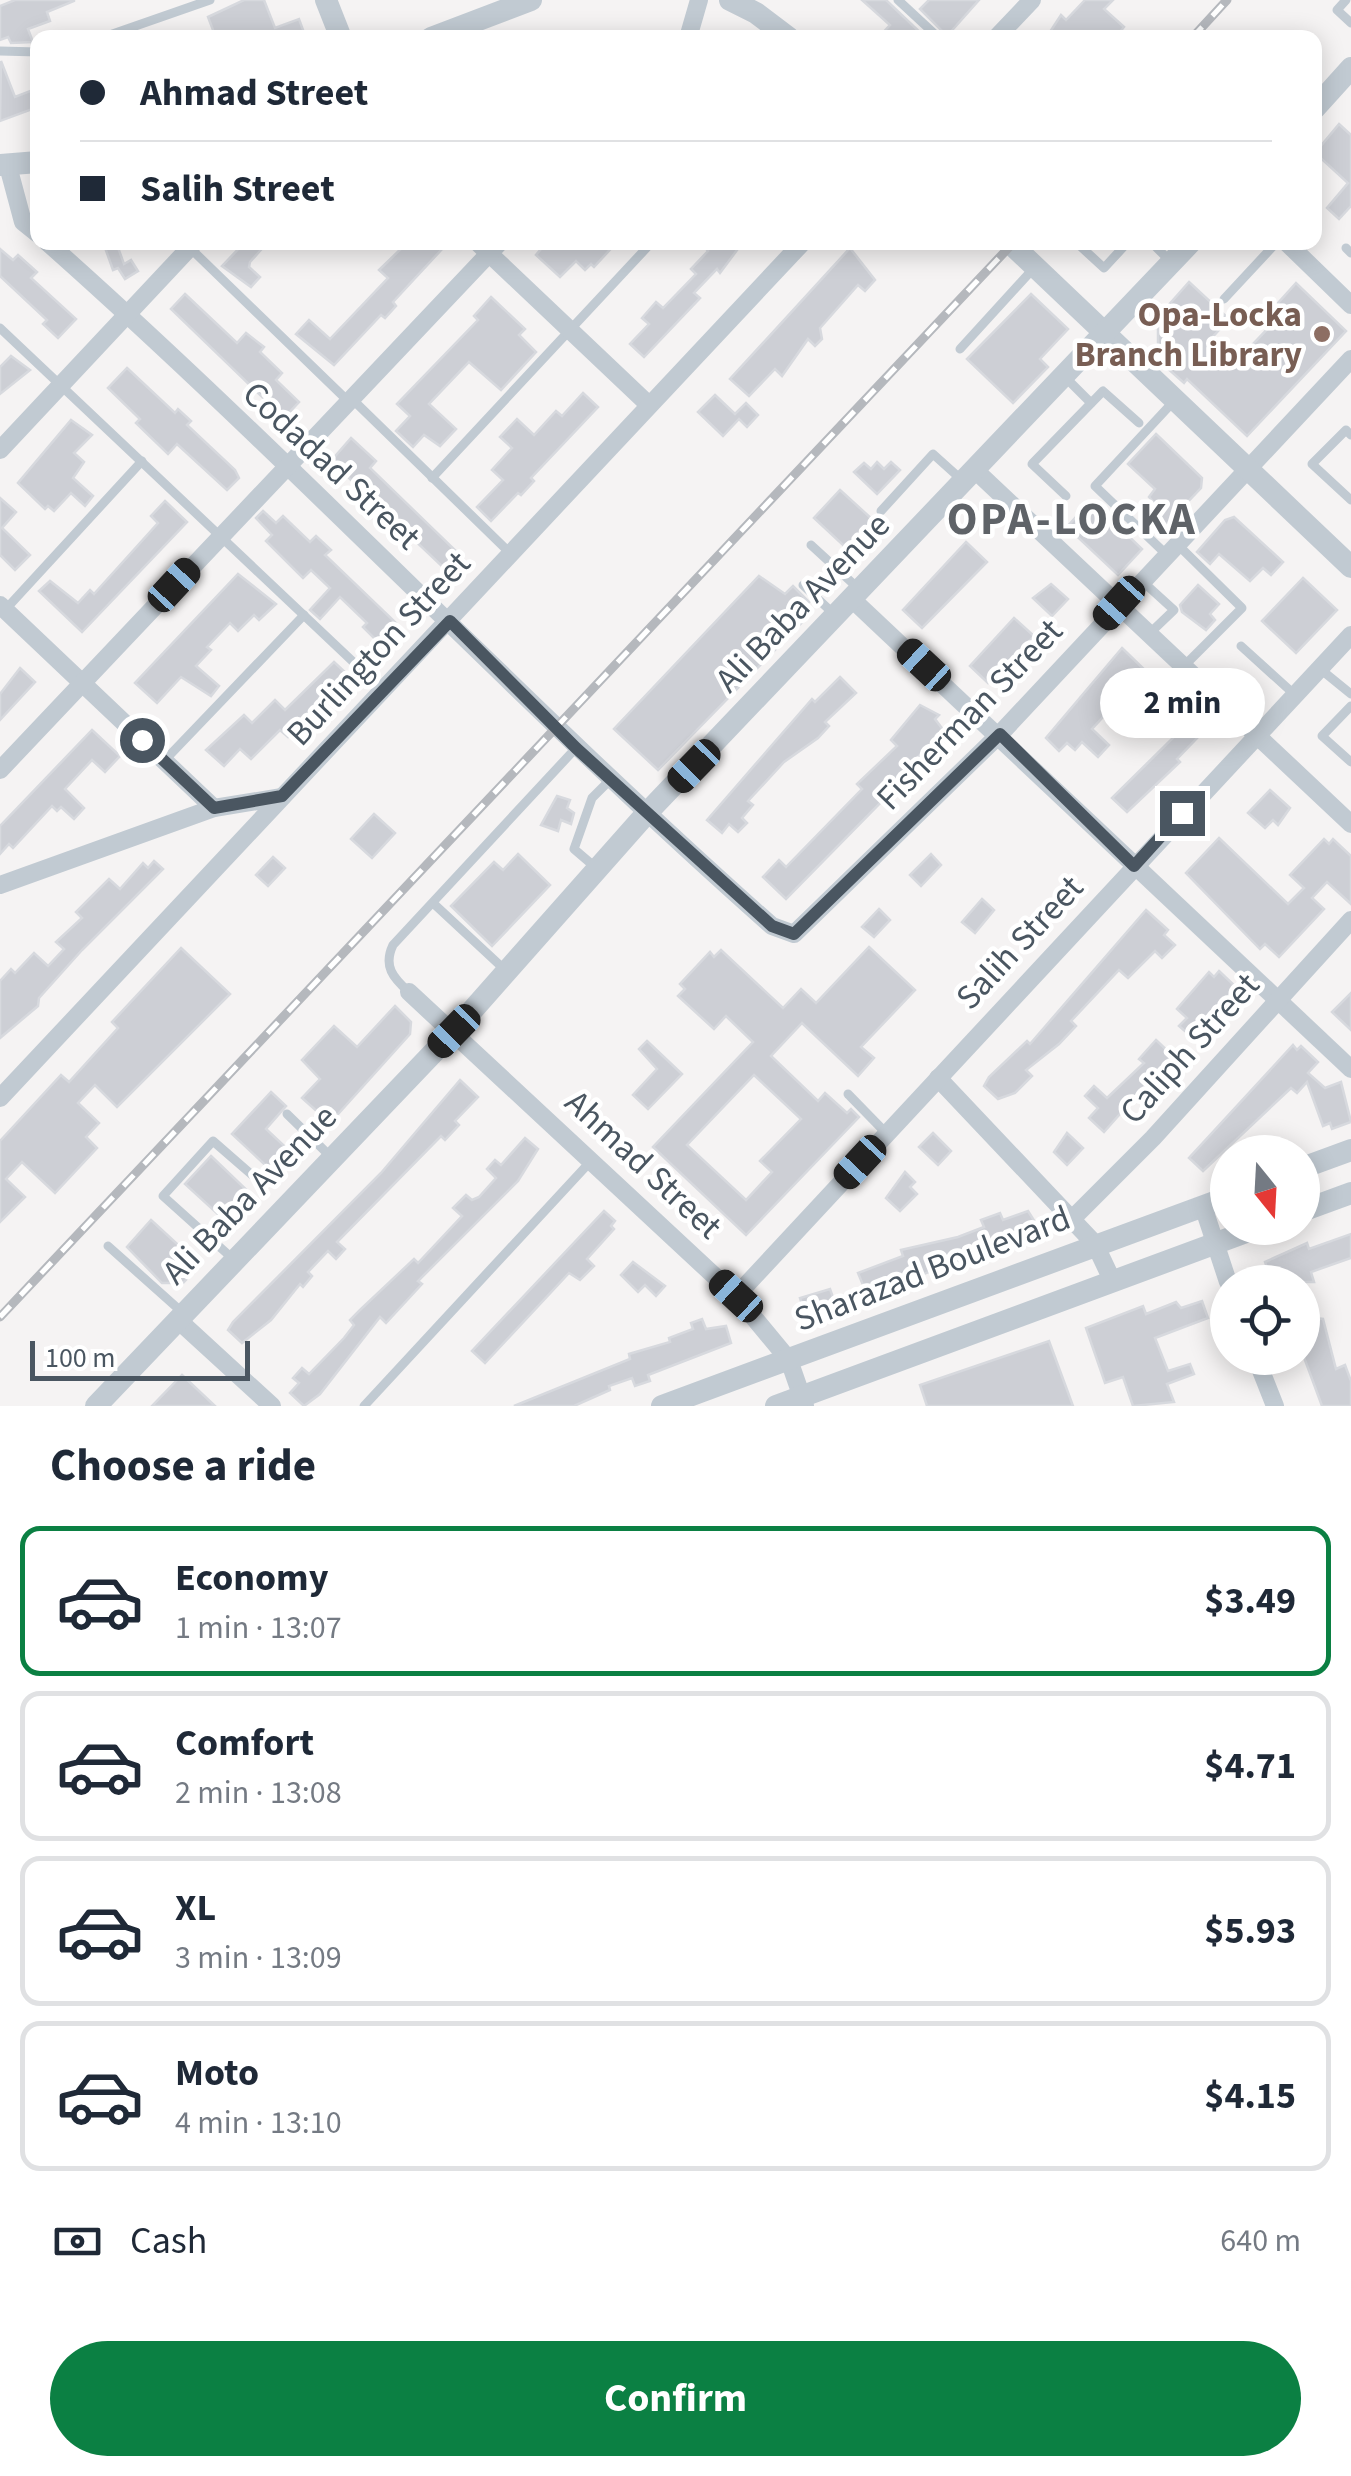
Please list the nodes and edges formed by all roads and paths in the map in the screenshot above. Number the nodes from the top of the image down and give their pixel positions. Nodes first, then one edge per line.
1 (210, 0) edge
2 (326, 0) edge
3 (532, 0) edge
4 (698, 0) edge
5 (730, 0) edge
6 (898, 0) edge
7 (1032, 0) edge
8 (1346, 0) edge
9 (1351, 23) edge
10 (124, 30) edge
11 (338, 30) edge
12 (452, 30) edge
13 (690, 30) edge
14 (779, 30) edge
15 (930, 30) edge
16 (1004, 30) edge
17 (0, 51) edge
18 (30, 52) edge
19 (1351, 68) edge
20 (1322, 100) edge
21 (30, 163) edge
22 (4, 165) edge
23 (30, 228) edge
24 (56, 250) edge
25 (187, 250) edge
26 (197, 250) edge
27 (485, 250) edge
28 (493, 250) edge
29 (645, 250) edge
30 (796, 250) edge
31 (1017, 250) edge
32 (1084, 250) edge
33 (1121, 250) edge
34 (1160, 250) edge
35 (1184, 250) edge
36 (1270, 250) edge
37 (1294, 250) edge
38 (1172, 263) junction
39 (1034, 267) junction
40 (1224, 299) dead end
41 (1351, 305) edge
42 (128, 314) junction
43 (0, 328) edge
44 (569, 331) junction
45 (1104, 334) junction
46 (960, 349) dead end
47 (1350, 364) edge
48 (1065, 376) junction
49 (61, 385) junction
50 (349, 400) junction
51 (1174, 401) junction
52 (1091, 403) junction
53 (650, 405) junction
54 (1139, 423) dead end
55 (1351, 435) edge
56 (0, 450) edge
57 (142, 461) junction
58 (284, 468) junction
59 (1248, 472) junction
60 (970, 477) junction
61 (432, 478) junction
62 (1066, 496) dead end
63 (1351, 500) edge
64 (881, 511) dead end
65 (220, 536) junction
66 (811, 545) dead end
67 (1172, 550) junction
68 (510, 554) junction
69 (1351, 566) edge
70 (1141, 580) junction
71 (803, 585) dead end
72 (858, 596) junction
73 (1119, 603) junction
74 (2, 610) edge
75 (304, 615) junction
76 (838, 618) junction
77 (450, 621) junction
78 (1150, 634) junction
79 (1351, 635) edge
80 (1241, 646) dead end
81 (1184, 666) junction
82 (1319, 668) junction
83 (82, 682) junction
84 (384, 691) junction
85 (1294, 694) junction
86 (1351, 694) edge
87 (1351, 706) edge
88 (1000, 734) junction
89 (1255, 734) junction
90 (576, 748) junction
91 (164, 761) junction
92 (1351, 762) edge
93 (0, 770) edge
94 (610, 780) junction
95 (282, 796) junction
96 (214, 808) junction
97 (646, 814) junction
98 (1351, 824) edge
99 (1134, 866) junction
100 (598, 869) junction
101 (0, 884) edge
102 (432, 903) junction
103 (1351, 920) edge
104 (794, 934) joint
105 (507, 972) junction
106 (409, 992) joint
107 (1277, 1000) junction
108 (454, 1031) junction
109 (1351, 1070) edge
110 (938, 1078) junction
111 (848, 1094) dead end
112 (0, 1098) edge
113 (288, 1114) dead end
114 (886, 1134) junction
115 (1351, 1150) edge
116 (332, 1158) junction
117 (592, 1160) junction
118 (1320, 1161) edge
119 (259, 1181) dead end
120 (1351, 1193) edge
121 (1210, 1203) edge
122 (1320, 1204) edge
123 (1203, 1206) junction
124 (1073, 1218) junction
125 (1210, 1228) edge
126 (1095, 1244) junction
127 (1210, 1245) edge
128 (108, 1246) dead end
129 (234, 1260) junction
130 (1112, 1280) junction
131 (736, 1296) junction
132 (180, 1316) junction
133 (789, 1360) junction
134 (1263, 1375) edge
135 (804, 1401) edge
136 (96, 1406) edge
137 (272, 1406) edge
138 (364, 1406) edge
139 (662, 1406) edge
140 (776, 1406) edge
141 (1275, 1406) edge

1 - 10 lane
2 - 11 street
3 - 12 street
4 - 13 street
5 - 14 street
6 - 15 lane
7 - 16 street
8 - 9 lane
17 - 18 lane
19 - 20 street
21 - 22 street
22 - 23 street
24 - 42 street, Codadad Street
25 - 42 street
26 - 50 lane
27 - 50 street
28 - 44 street
29 - 44 lane
30 - 53 street, Burlington Street
31 - 39 street
32 - 33 lane
34 - 38 lane
35 - 38 street, Ali Baba Avenue
36 - 40 lane
37 - 41 street
38 - 45 street, Ali Baba Avenue
39 - 45 street
39 - 46 lane
42 - 49 street
42 - 58 street, Codadad Street
43 - 49 lane
44 - 53 street
44 - 61 lane
45 - 48 street, Ali Baba Avenue
45 - 51 street
47 - 59 street, Fisherman Street
48 - 52 lane
48 - 60 street, Ali Baba Avenue
49 - 56 street
49 - 57 lane
50 - 58 street
50 - 61 lane
51 - 59 street
51 - 67 lane
52 - 54 lane
52 - 62 lane
53 - 68 street, Burlington Street
55 - 63 lane
57 - 65 lane
57 - 74 lane
58 - 65 street
58 - 77 street, Codadad Street
59 - 67 street, Fisherman Street
59 - 69 street
60 - 64 lane
60 - 72 street, Ali Baba Avenue
60 - 73 street
61 - 68 lane
65 - 75 lane
65 - 83 street
66 - 72 lane
67 - 70 street, Fisherman Street
67 - 81 lane
68 - 77 street, Burlington Street
70 - 73 street, Fisherman Street
70 - 78 lane
71 - 76 lane
72 - 76 street, Ali Baba Avenue
72 - 88 street
73 - 78 street
73 - 88 street, Fisherman Street
74 - 83 street
75 - 84 lane
75 - 91 lane
76 - 97 street, Ali Baba Avenue
77 - 84 street, Burlington Street
77 - 90 street, Codadad Street
78 - 81 street
79 - 82 street, Salih Street
80 - 85 lane
81 - 89 street
82 - 85 street, Salih Street
82 - 86 lane
83 - 91 street
83 - 93 street
84 - 95 street, Burlington Street
85 - 89 street, Salih Street
87 - 92 lane
88 - 99 street
88 - 104 street, Fisherman Street
89 - 98 street
89 - 99 street, Salih Street
90 - 94 street, Codadad Street
90 - 102 lane
91 - 96 street
94 - 97 street, Codadad Street
94 - 100 lane
95 - 96 street
95 - 112 street, Burlington Street
96 - 101 street
97 - 100 street, Ali Baba Avenue
97 - 104 street, Codadad Street
99 - 107 street
99 - 110 street, Salih Street
100 - 105 street, Ali Baba Avenue
102 - 105 lane
102 - 106 lane
103 - 107 street, Caliph Street
105 - 108 street, Ali Baba Avenue
106 - 108 street, Ahmad Street
107 - 109 street
107 - 124 street, Caliph Street
108 - 116 street, Ali Baba Avenue
108 - 117 street, Ahmad Street
110 - 114 street, Salih Street
110 - 124 street
111 - 114 lane
113 - 116 lane
114 - 131 street, Salih Street
115 - 118 street
116 - 129 street, Ali Baba Avenue
117 - 131 street, Ahmad Street
117 - 138 lane
119 - 129 lane
120 - 122 street
121 - 123 street, Sharazad Boulevard
123 - 125 street
123 - 126 street, Sharazad Boulevard
124 - 126 street
126 - 130 street
126 - 133 street, Sharazad Boulevard
127 - 130 street, Sharazad Boulevard
128 - 132 lane
129 - 132 street, Ali Baba Avenue
130 - 135 street, Sharazad Boulevard
131 - 133 street, Ahmad Street
132 - 136 street, Ali Baba Avenue
132 - 137 street
133 - 135 street, Ahmad Street
133 - 139 street, Sharazad Boulevard
134 - 141 street
135 - 140 street, Sharazad Boulevard

